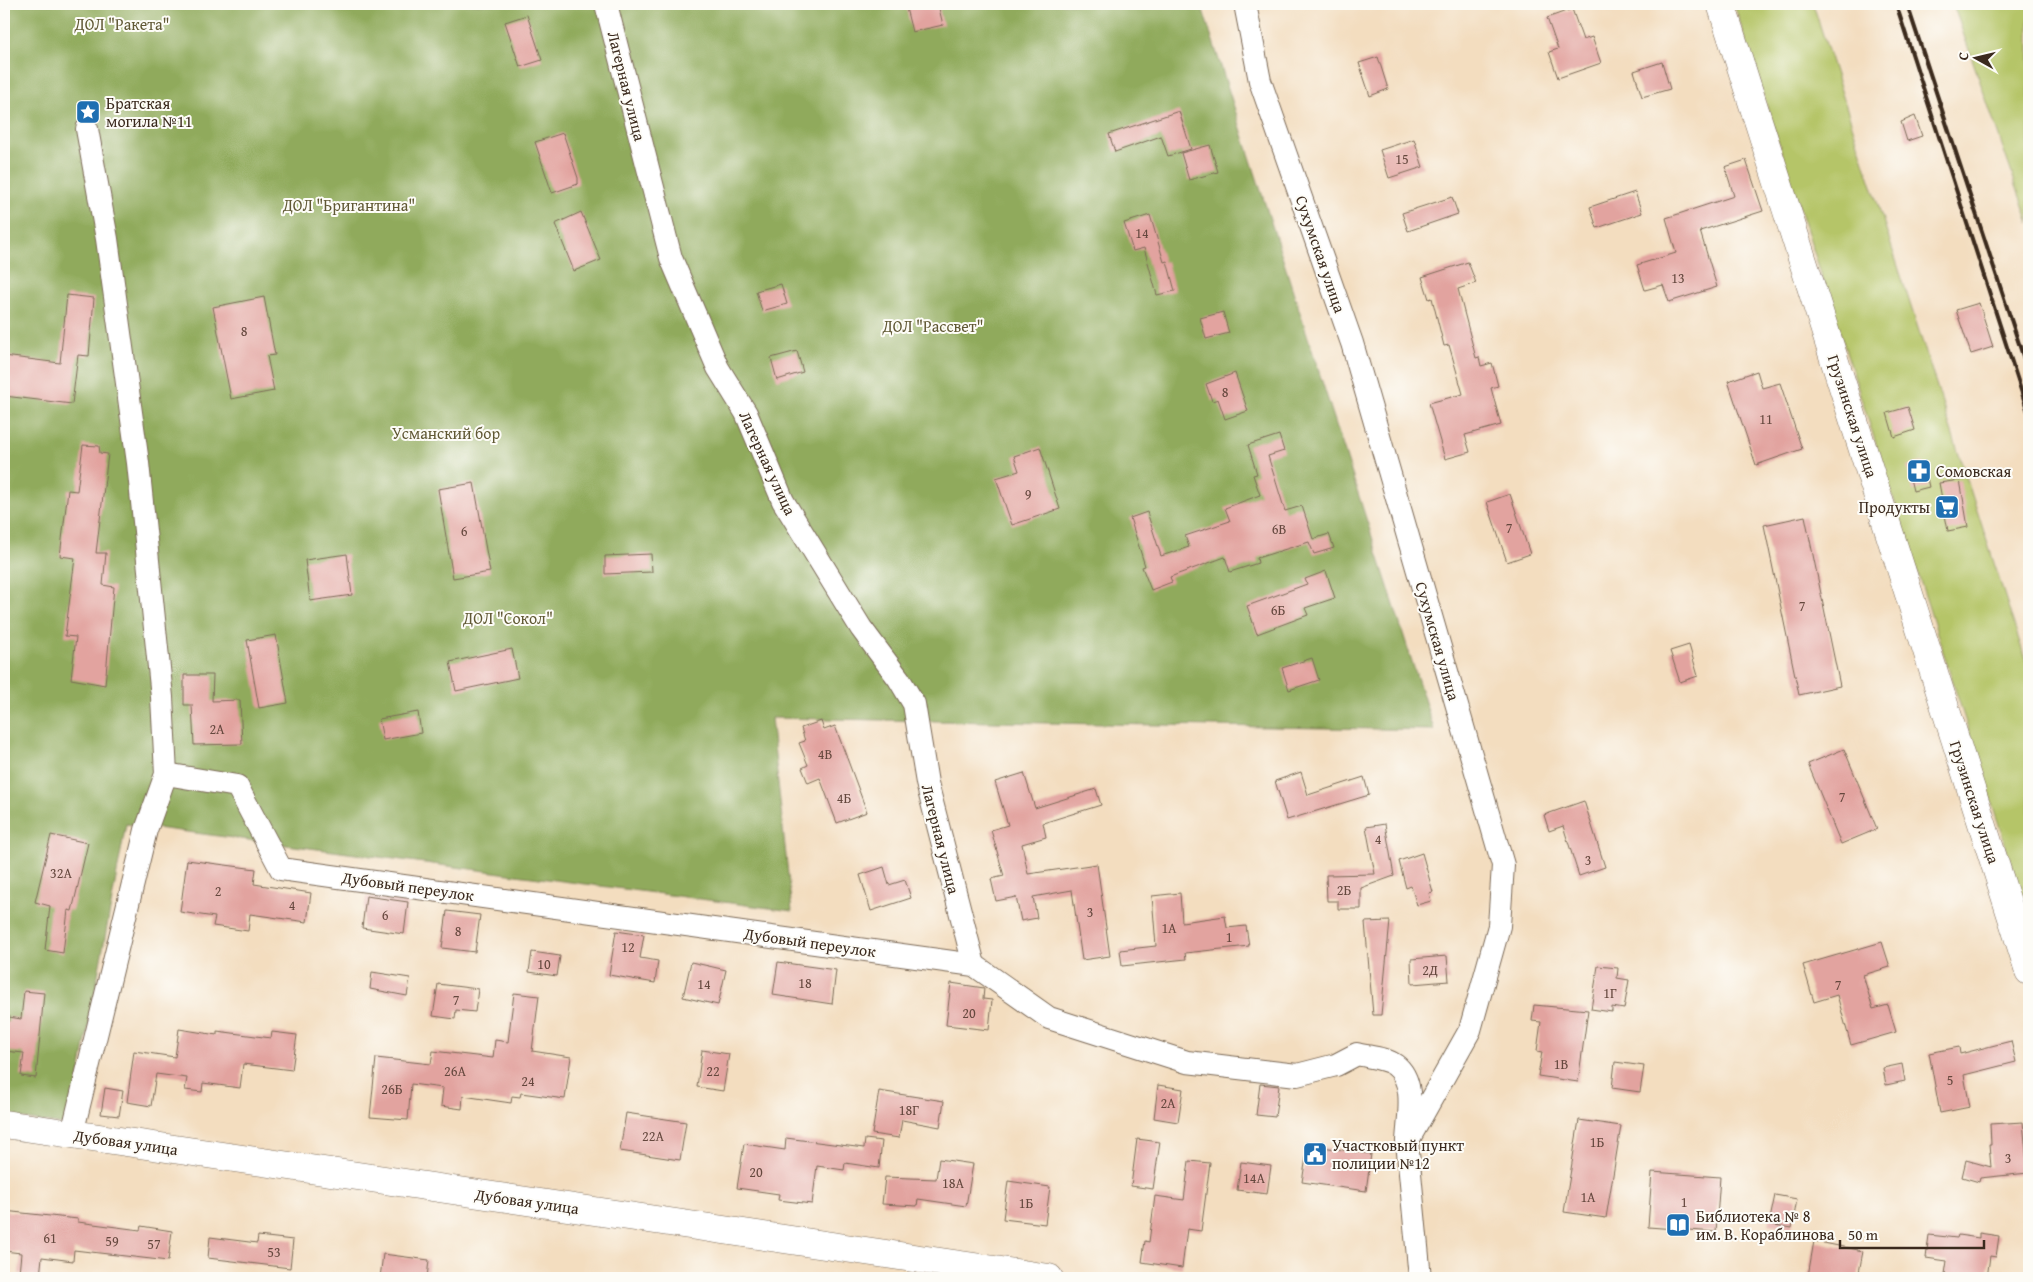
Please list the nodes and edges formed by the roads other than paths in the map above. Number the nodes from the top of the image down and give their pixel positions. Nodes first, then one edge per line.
1 (606, 4) edge
2 (1245, 4) edge
3 (1721, 4) edge
4 (87, 129) dead end
5 (166, 774) junction
6 (974, 965) junction
7 (2029, 971) edge
8 (4, 1124) edge
9 (72, 1134) junction
10 (1407, 1142) junction
11 (1049, 1278) edge
12 (1420, 1278) edge

1 - 6 street, Лагерная улица
2 - 10 street, Сухумская улица
3 - 7 street, Грузинская улица
4 - 5 street
5 - 6 street, Дубовый переулок
5 - 9 street
6 - 10 street, Дубовый переулок
8 - 9 street, Дубовая улица
9 - 11 street, Дубовая улица
10 - 12 street

